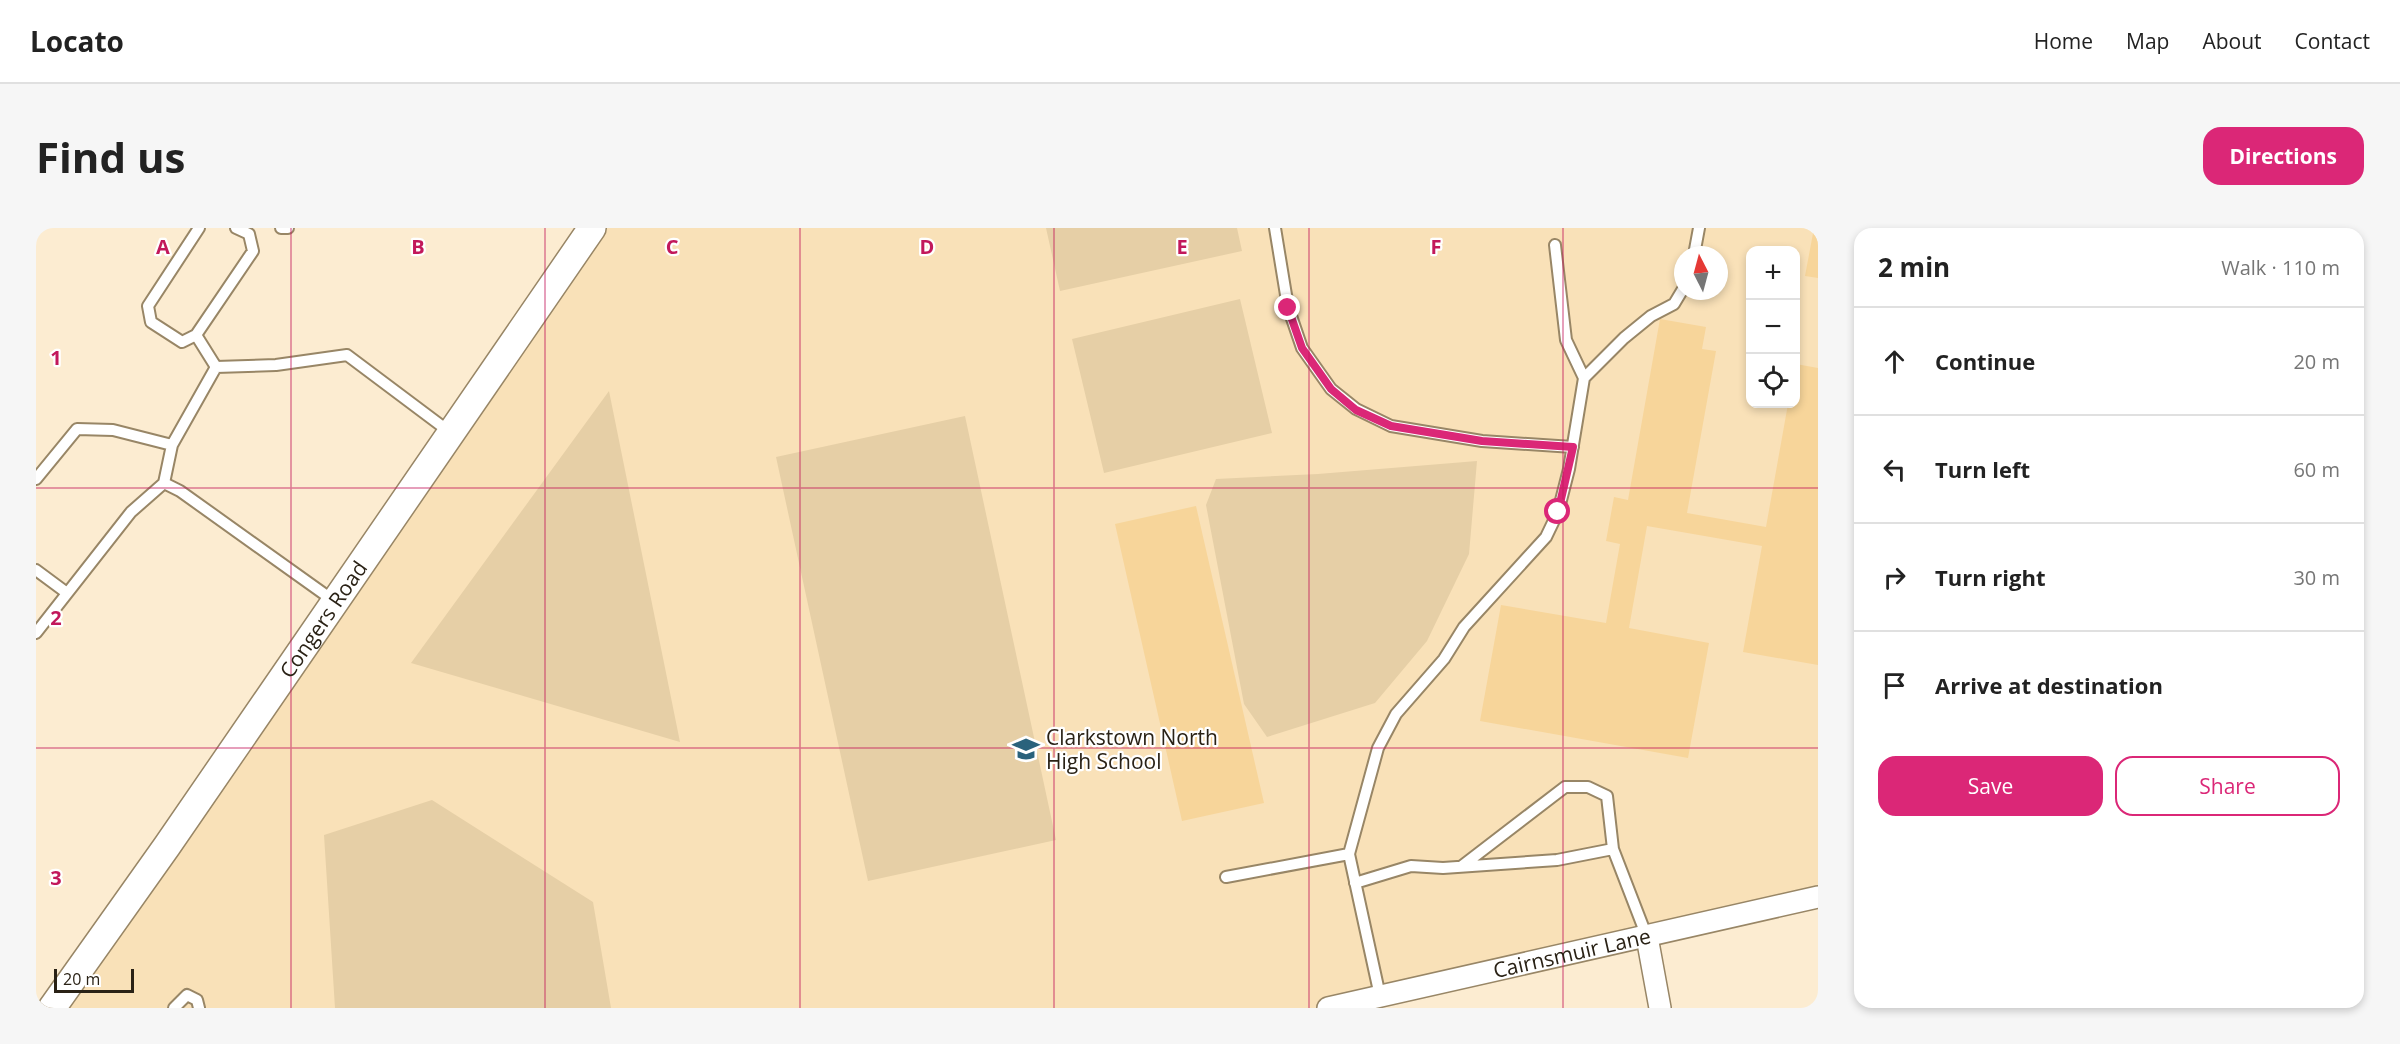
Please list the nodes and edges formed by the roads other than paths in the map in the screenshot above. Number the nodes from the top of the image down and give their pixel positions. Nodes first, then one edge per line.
1 (199, 228) edge
2 (236, 228) edge
3 (259, 228) edge
4 (281, 228) edge
5 (288, 228) edge
6 (592, 228) edge
7 (1275, 228) edge
8 (1700, 228) edge
9 (249, 234) junction
10 (1555, 245) dead end
11 (1696, 246) edge
12 (1676, 300) edge
13 (196, 335) junction
14 (216, 367) junction
15 (1584, 378) junction
16 (451, 434) junction
17 (172, 445) junction
18 (1573, 447) junction
19 (36, 479) edge
20 (164, 483) junction
21 (36, 570) edge
22 (67, 593) junction
23 (336, 602) junction
24 (36, 633) edge
25 (1613, 849) junction
26 (1349, 854) junction
27 (1462, 866) junction
28 (1226, 877) dead end
29 (1355, 882) junction
30 (1818, 897) edge
31 (1647, 937) junction
32 (1380, 996) junction
33 (52, 1008) edge
34 (174, 1008) edge
35 (199, 1008) edge
36 (1328, 1008) edge
37 (1660, 1008) edge

1 - 13 lane
2 - 9 lane
3 - 9 lane
4 - 5 lane
6 - 16 street, Congers Road
7 - 18 lane
8 - 11 lane
9 - 13 lane
10 - 15 lane
12 - 15 lane
13 - 14 lane
14 - 16 lane
14 - 17 lane
15 - 18 lane
16 - 23 street, Congers Road
17 - 19 lane
17 - 20 lane
18 - 26 lane
20 - 22 lane
20 - 23 lane
21 - 22 lane
22 - 24 lane
23 - 33 street, Congers Road
25 - 27 lane
25 - 27 lane
25 - 31 lane
26 - 28 lane
26 - 29 lane
27 - 29 lane
29 - 32 lane
30 - 31 street, Cairnsmuir Lane
31 - 32 street, Cairnsmuir Lane
31 - 37 street
32 - 36 street, Cairnsmuir Lane
34 - 35 lane

